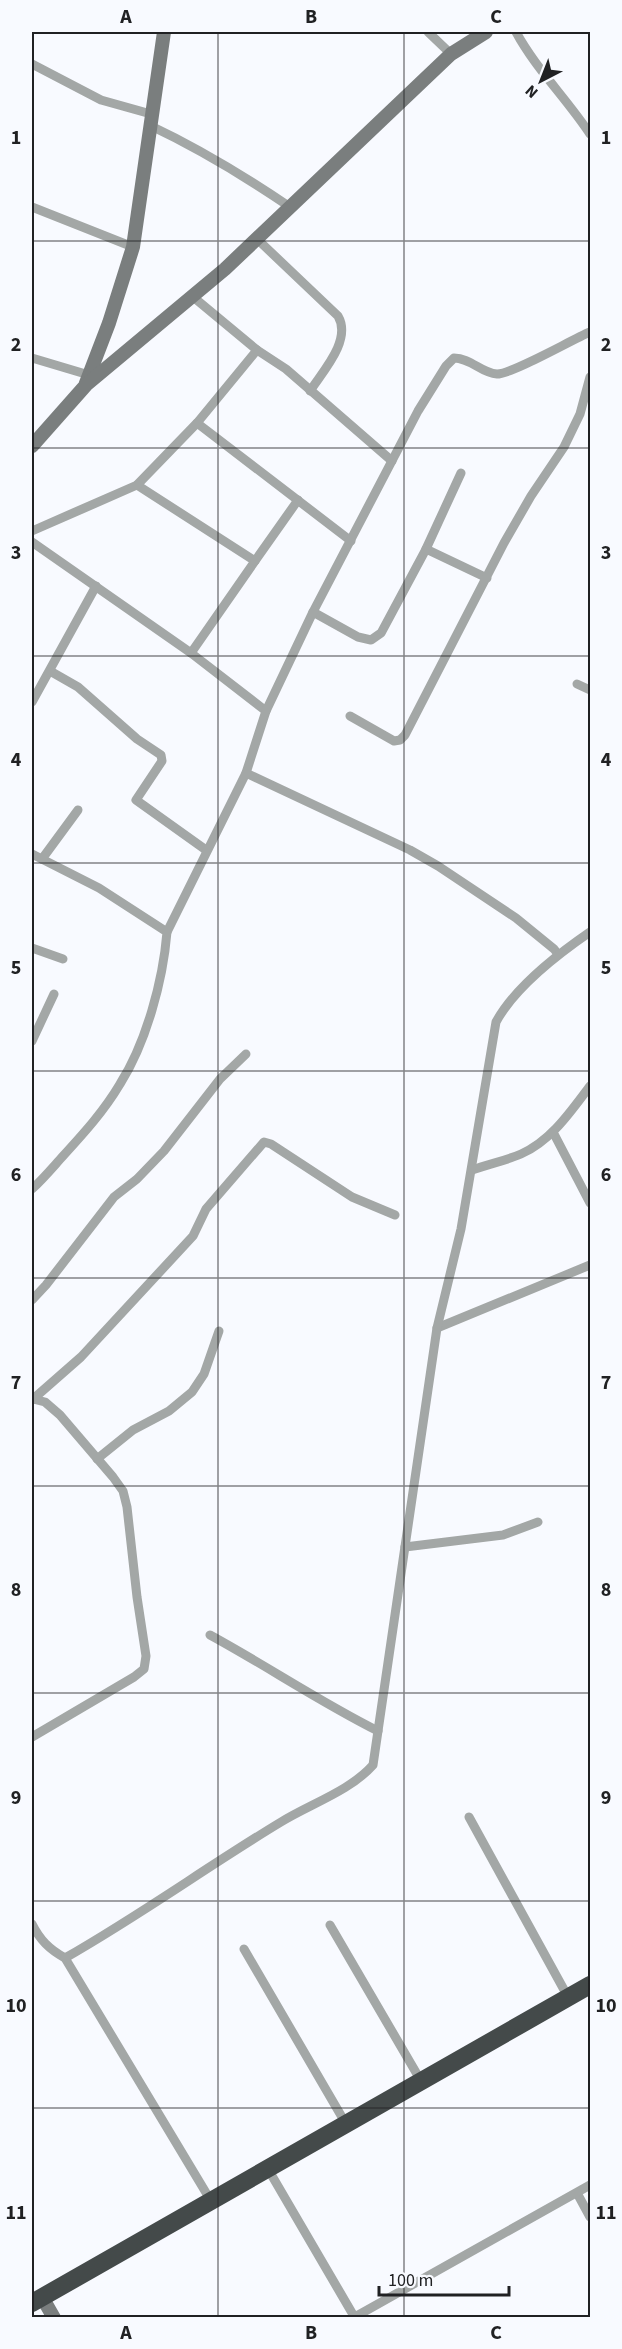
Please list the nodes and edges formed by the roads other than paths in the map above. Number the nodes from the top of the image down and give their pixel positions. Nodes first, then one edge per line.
1 (164, 32) edge
2 (428, 32) edge
3 (486, 32) edge
4 (516, 32) edge
5 (451, 54) junction
6 (32, 64) edge
7 (150, 119) junction
8 (591, 134) edge
9 (32, 207) edge
10 (290, 207) junction
11 (257, 239) junction
12 (133, 247) junction
13 (192, 296) junction
14 (591, 332) edge
15 (257, 350) junction
16 (32, 358) edge
17 (591, 377) edge
18 (88, 380) junction
19 (310, 391) junction
20 (587, 402) edge
21 (197, 423) junction
22 (32, 446) edge
23 (393, 461) junction
24 (460, 473) dead end
25 (137, 485) junction
26 (298, 500) junction
27 (32, 531) edge
28 (351, 541) junction
29 (32, 542) edge
30 (426, 549) junction
31 (255, 561) junction
32 (487, 578) junction
33 (96, 586) junction
34 (313, 612) junction
35 (191, 653) junction
36 (50, 671) junction
37 (577, 684) dead end
38 (591, 690) edge
39 (32, 702) edge
40 (266, 711) junction
41 (350, 716) dead end
42 (246, 772) junction
43 (78, 810) dead end
44 (206, 850) junction
45 (32, 854) edge
46 (42, 859) junction
47 (167, 932) junction
48 (591, 932) edge
49 (32, 948) edge
50 (558, 954) junction
51 (63, 959) dead end
52 (54, 994) dead end
53 (32, 1041) edge
54 (246, 1054) dead end
55 (591, 1086) edge
56 (553, 1132) junction
57 (472, 1170) junction
58 (32, 1186) edge
59 (591, 1203) edge
60 (396, 1215) dead end
61 (591, 1265) edge
62 (32, 1299) edge
63 (437, 1328) junction
64 (219, 1331) dead end
65 (32, 1400) edge
66 (97, 1459) junction
67 (538, 1522) dead end
68 (405, 1547) junction
69 (210, 1635) dead end
70 (378, 1731) junction
71 (32, 1737) edge
72 (470, 1817) dead end
73 (32, 1924) edge
74 (330, 1925) dead end
75 (244, 1949) dead end
76 (65, 1958) junction
77 (591, 1984) edge
78 (568, 1997) junction
79 (421, 2080) junction
80 (346, 2124) junction
81 (268, 2169) junction
82 (591, 2185) edge
83 (577, 2193) junction
84 (212, 2201) junction
85 (591, 2217) edge
86 (37, 2300) edge
87 (354, 2317) edge
88 (54, 2318) edge

1 - 7 street
2 - 5 street
3 - 5 street
4 - 8 street
5 - 10 street
6 - 7 street
7 - 10 street
7 - 12 street
9 - 12 street
10 - 11 street
11 - 13 street
11 - 19 street
12 - 18 street
13 - 15 street
13 - 18 street
14 - 23 street
15 - 19 street
15 - 21 street
16 - 18 street
17 - 20 street
18 - 22 street
19 - 23 street
20 - 32 street
21 - 25 street
21 - 26 street
23 - 28 street
24 - 30 street
25 - 27 street
25 - 31 street
26 - 28 street
26 - 31 street
28 - 34 street
29 - 33 street
30 - 32 street
30 - 34 street
31 - 35 street
32 - 41 street
33 - 35 street
33 - 36 street
34 - 40 street
35 - 40 street
36 - 39 street
36 - 44 street
37 - 38 street
40 - 42 street
42 - 44 street
42 - 50 street
43 - 46 street
44 - 47 street
45 - 46 street
46 - 47 street
47 - 58 street
48 - 50 street
49 - 51 street
50 - 57 street
52 - 53 street
54 - 62 street
55 - 56 street
56 - 57 street
56 - 59 street
57 - 63 street
60 - 65 street
61 - 63 street
63 - 68 street
64 - 66 street
65 - 66 street
66 - 71 street
67 - 68 street
68 - 70 street
69 - 70 street
70 - 76 street
72 - 78 street
73 - 76 street
74 - 79 street
75 - 80 street
76 - 84 street
77 - 78 highway
78 - 79 highway
79 - 80 highway
80 - 81 highway
81 - 84 highway
81 - 87 street
82 - 83 street
83 - 85 street
83 - 87 street
84 - 86 highway
86 - 88 street

